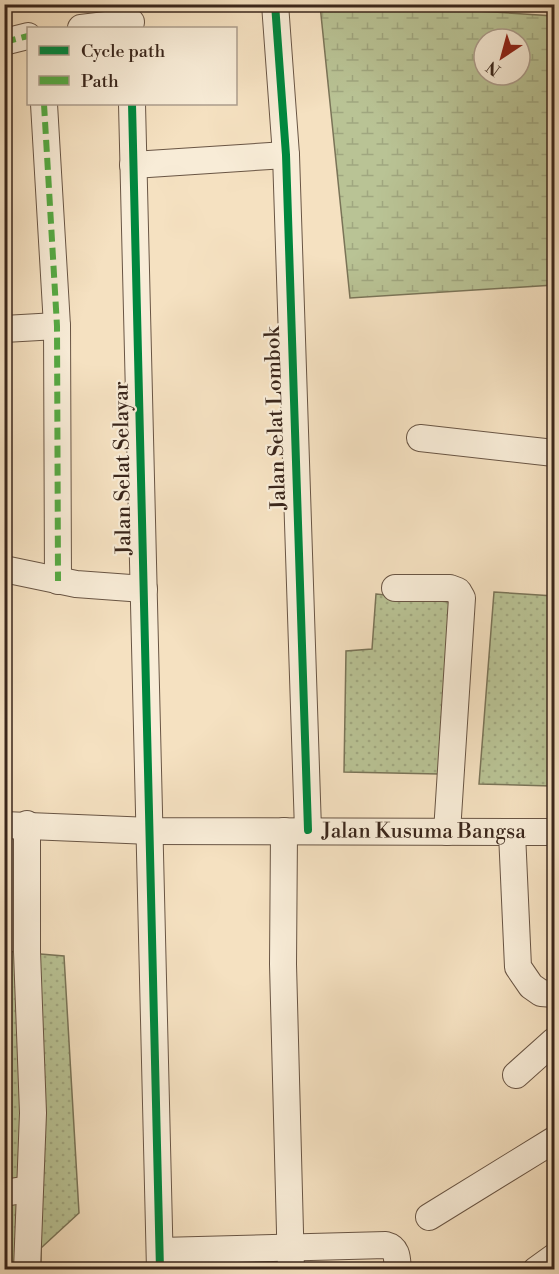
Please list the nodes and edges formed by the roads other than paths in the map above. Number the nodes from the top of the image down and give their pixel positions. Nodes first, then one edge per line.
1 (275, 4) edge
2 (131, 18) edge
3 (86, 27) edge
4 (27, 36) edge
5 (4, 42) edge
6 (44, 105) edge
7 (132, 105) edge
8 (286, 155) junction
9 (133, 165) junction
10 (57, 326) junction
11 (4, 329) edge
12 (420, 438) dead end
13 (555, 453) edge
14 (4, 569) edge
15 (58, 581) junction
16 (395, 588) dead end
17 (144, 589) junction
18 (16, 825) edge
19 (150, 831) junction
20 (296, 831) junction
21 (555, 831) edge
22 (447, 832) junction
23 (512, 833) junction
24 (555, 994) edge
25 (555, 1041) edge
26 (516, 1075) dead end
27 (555, 1140) edge
28 (17, 1199) edge
29 (429, 1217) dead end
30 (555, 1257) edge
31 (291, 1258) edge
32 (160, 1260) edge
33 (27, 1269) edge
34 (398, 1269) edge
35 (536, 1269) edge

1 - 8 street, Jalan Selat Lombok
2 - 3 street
4 - 5 street
6 - 10 street
7 - 9 street, Jalan Selat Selayar
8 - 9 street
8 - 20 street, Jalan Selat Lombok
9 - 17 street, Jalan Selat Selayar
10 - 11 street
10 - 15 street
12 - 13 street
14 - 15 street
15 - 17 street
16 - 22 street
17 - 19 street, Jalan Selat Selayar
18 - 19 street, Jalan Kusuma Bangsa
18 - 28 street
19 - 20 street, Jalan Kusuma Bangsa
19 - 32 street, Jalan Selat Selayar
20 - 22 street, Jalan Kusuma Bangsa
20 - 31 street, Jalan Selat Lombok
21 - 23 street, Jalan Kusuma Bangsa
22 - 23 street, Jalan Kusuma Bangsa
23 - 24 street
25 - 26 street
27 - 29 street
28 - 33 street
30 - 35 street
31 - 32 street
31 - 34 street

